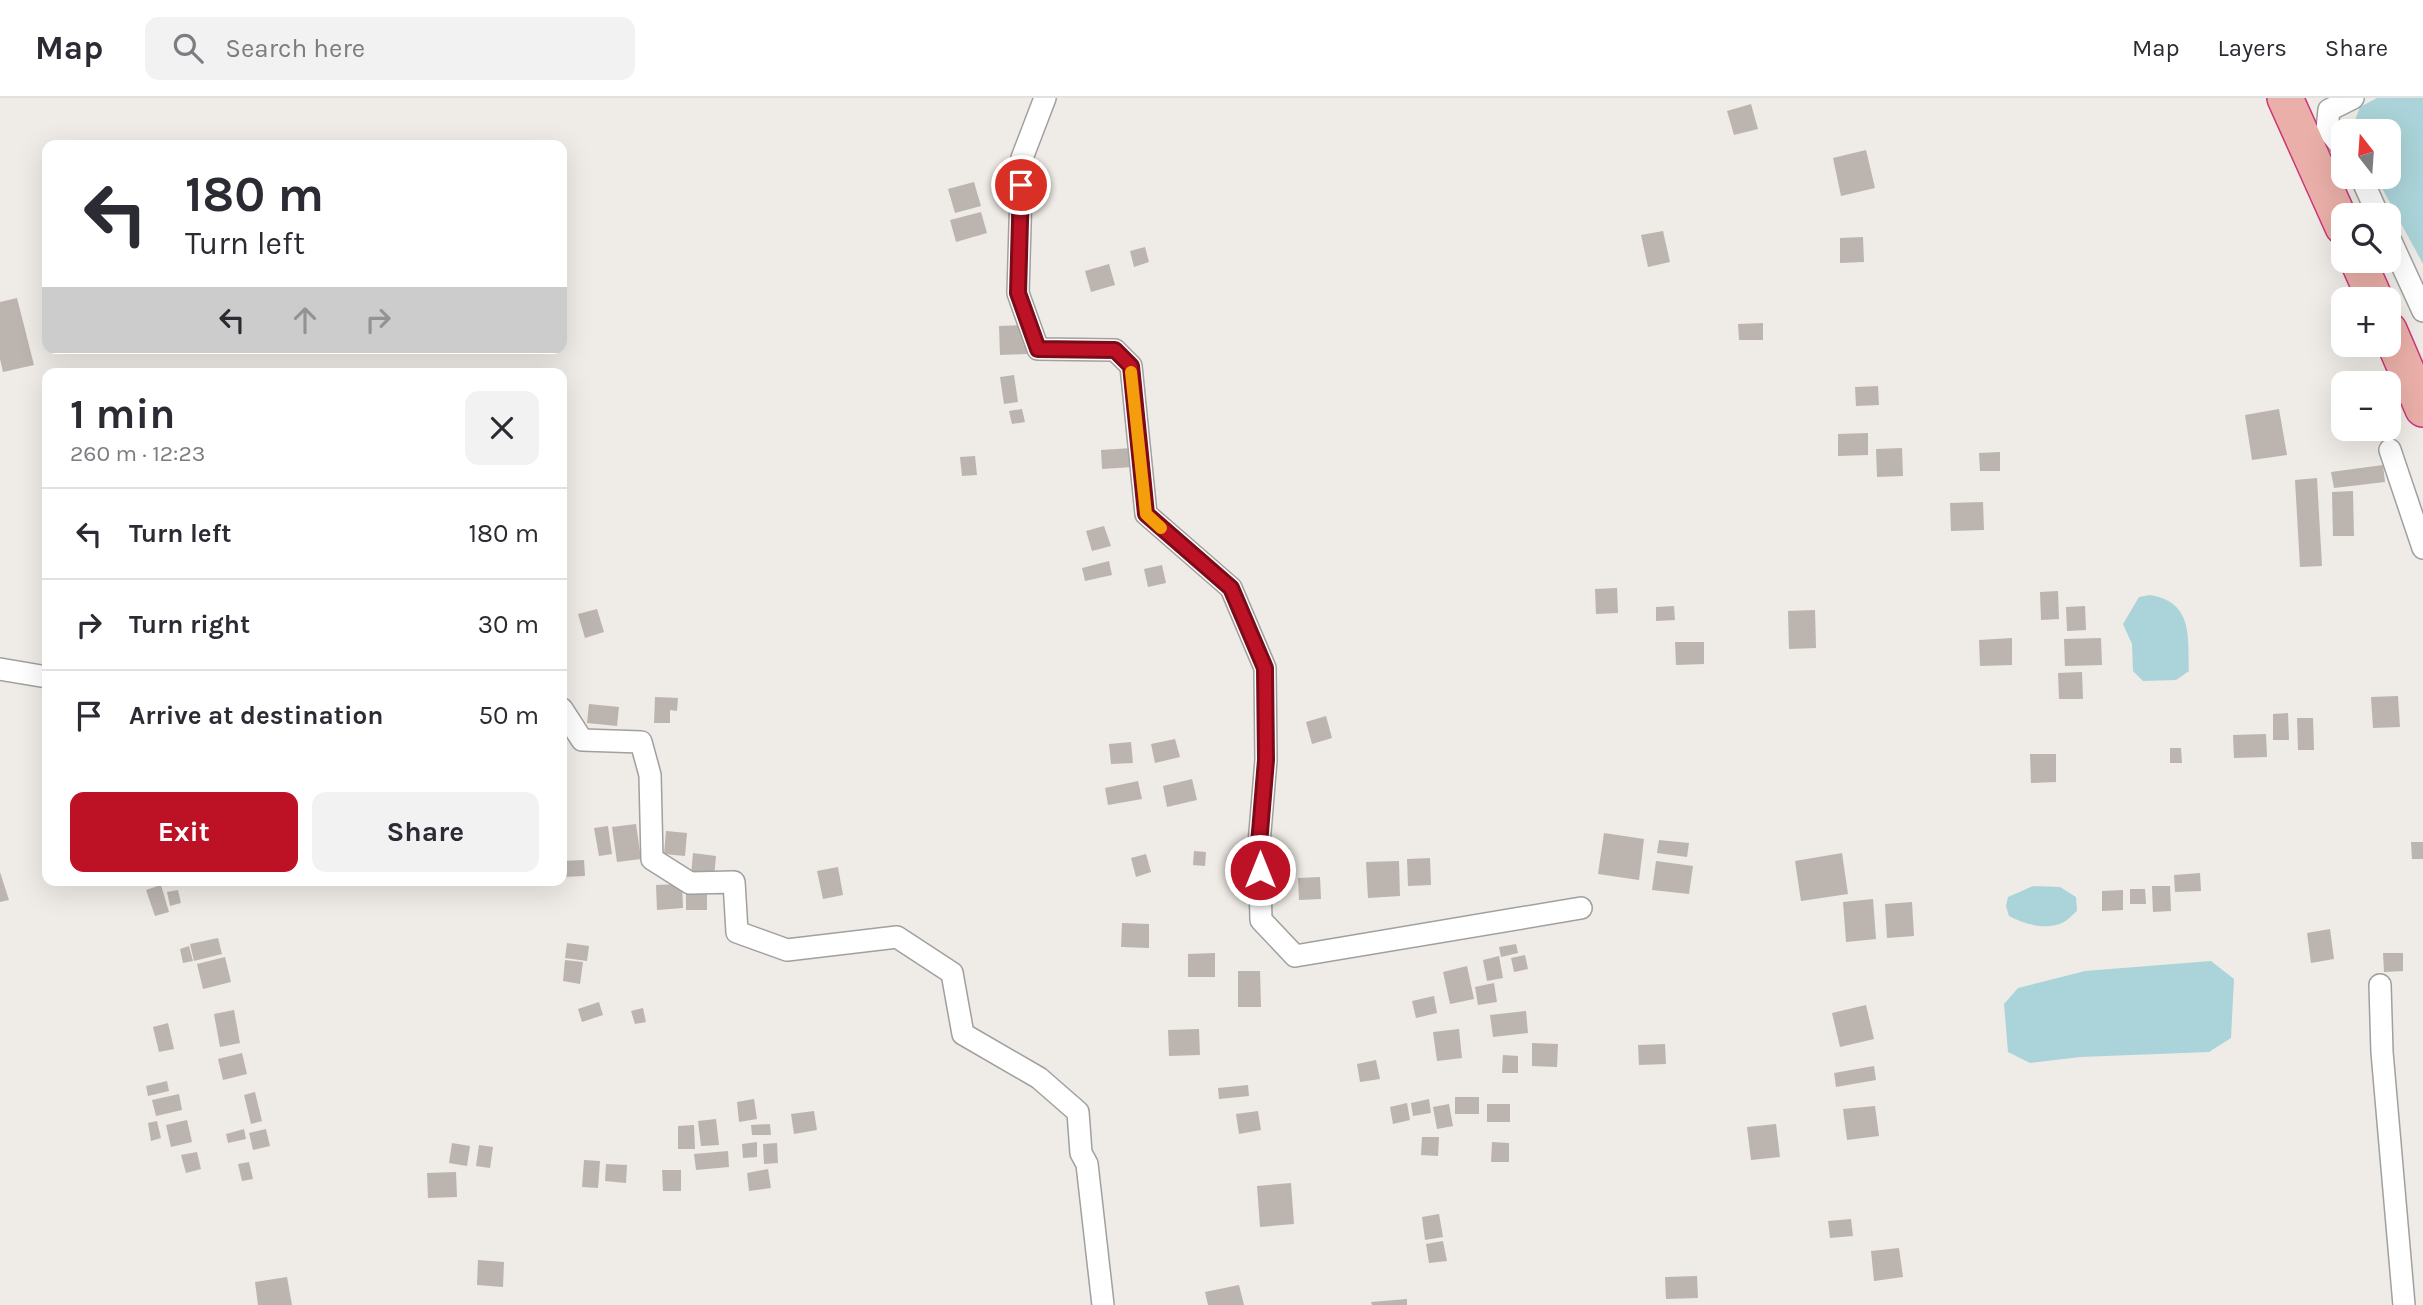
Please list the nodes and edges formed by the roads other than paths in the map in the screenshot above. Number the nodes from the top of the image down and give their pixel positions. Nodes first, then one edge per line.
1 (1045, 98) edge
2 (2285, 98) edge
3 (2353, 98) edge
4 (2331, 134) edge
5 (2332, 203) edge
6 (2401, 263) edge
7 (2423, 311) edge
8 (2401, 357) edge
9 (2423, 409) edge
10 (2390, 450) dead end
11 (2423, 548) edge
12 (0, 669) edge
13 (42, 676) edge
14 (567, 717) edge
15 (1581, 908) dead end
16 (2380, 985) dead end
17 (1103, 1305) edge
18 (2404, 1305) edge

1 - 15 street
2 - 5 highway
3 - 4 street
6 - 7 street
8 - 9 highway
10 - 11 street
12 - 13 street
14 - 17 street
16 - 18 street

